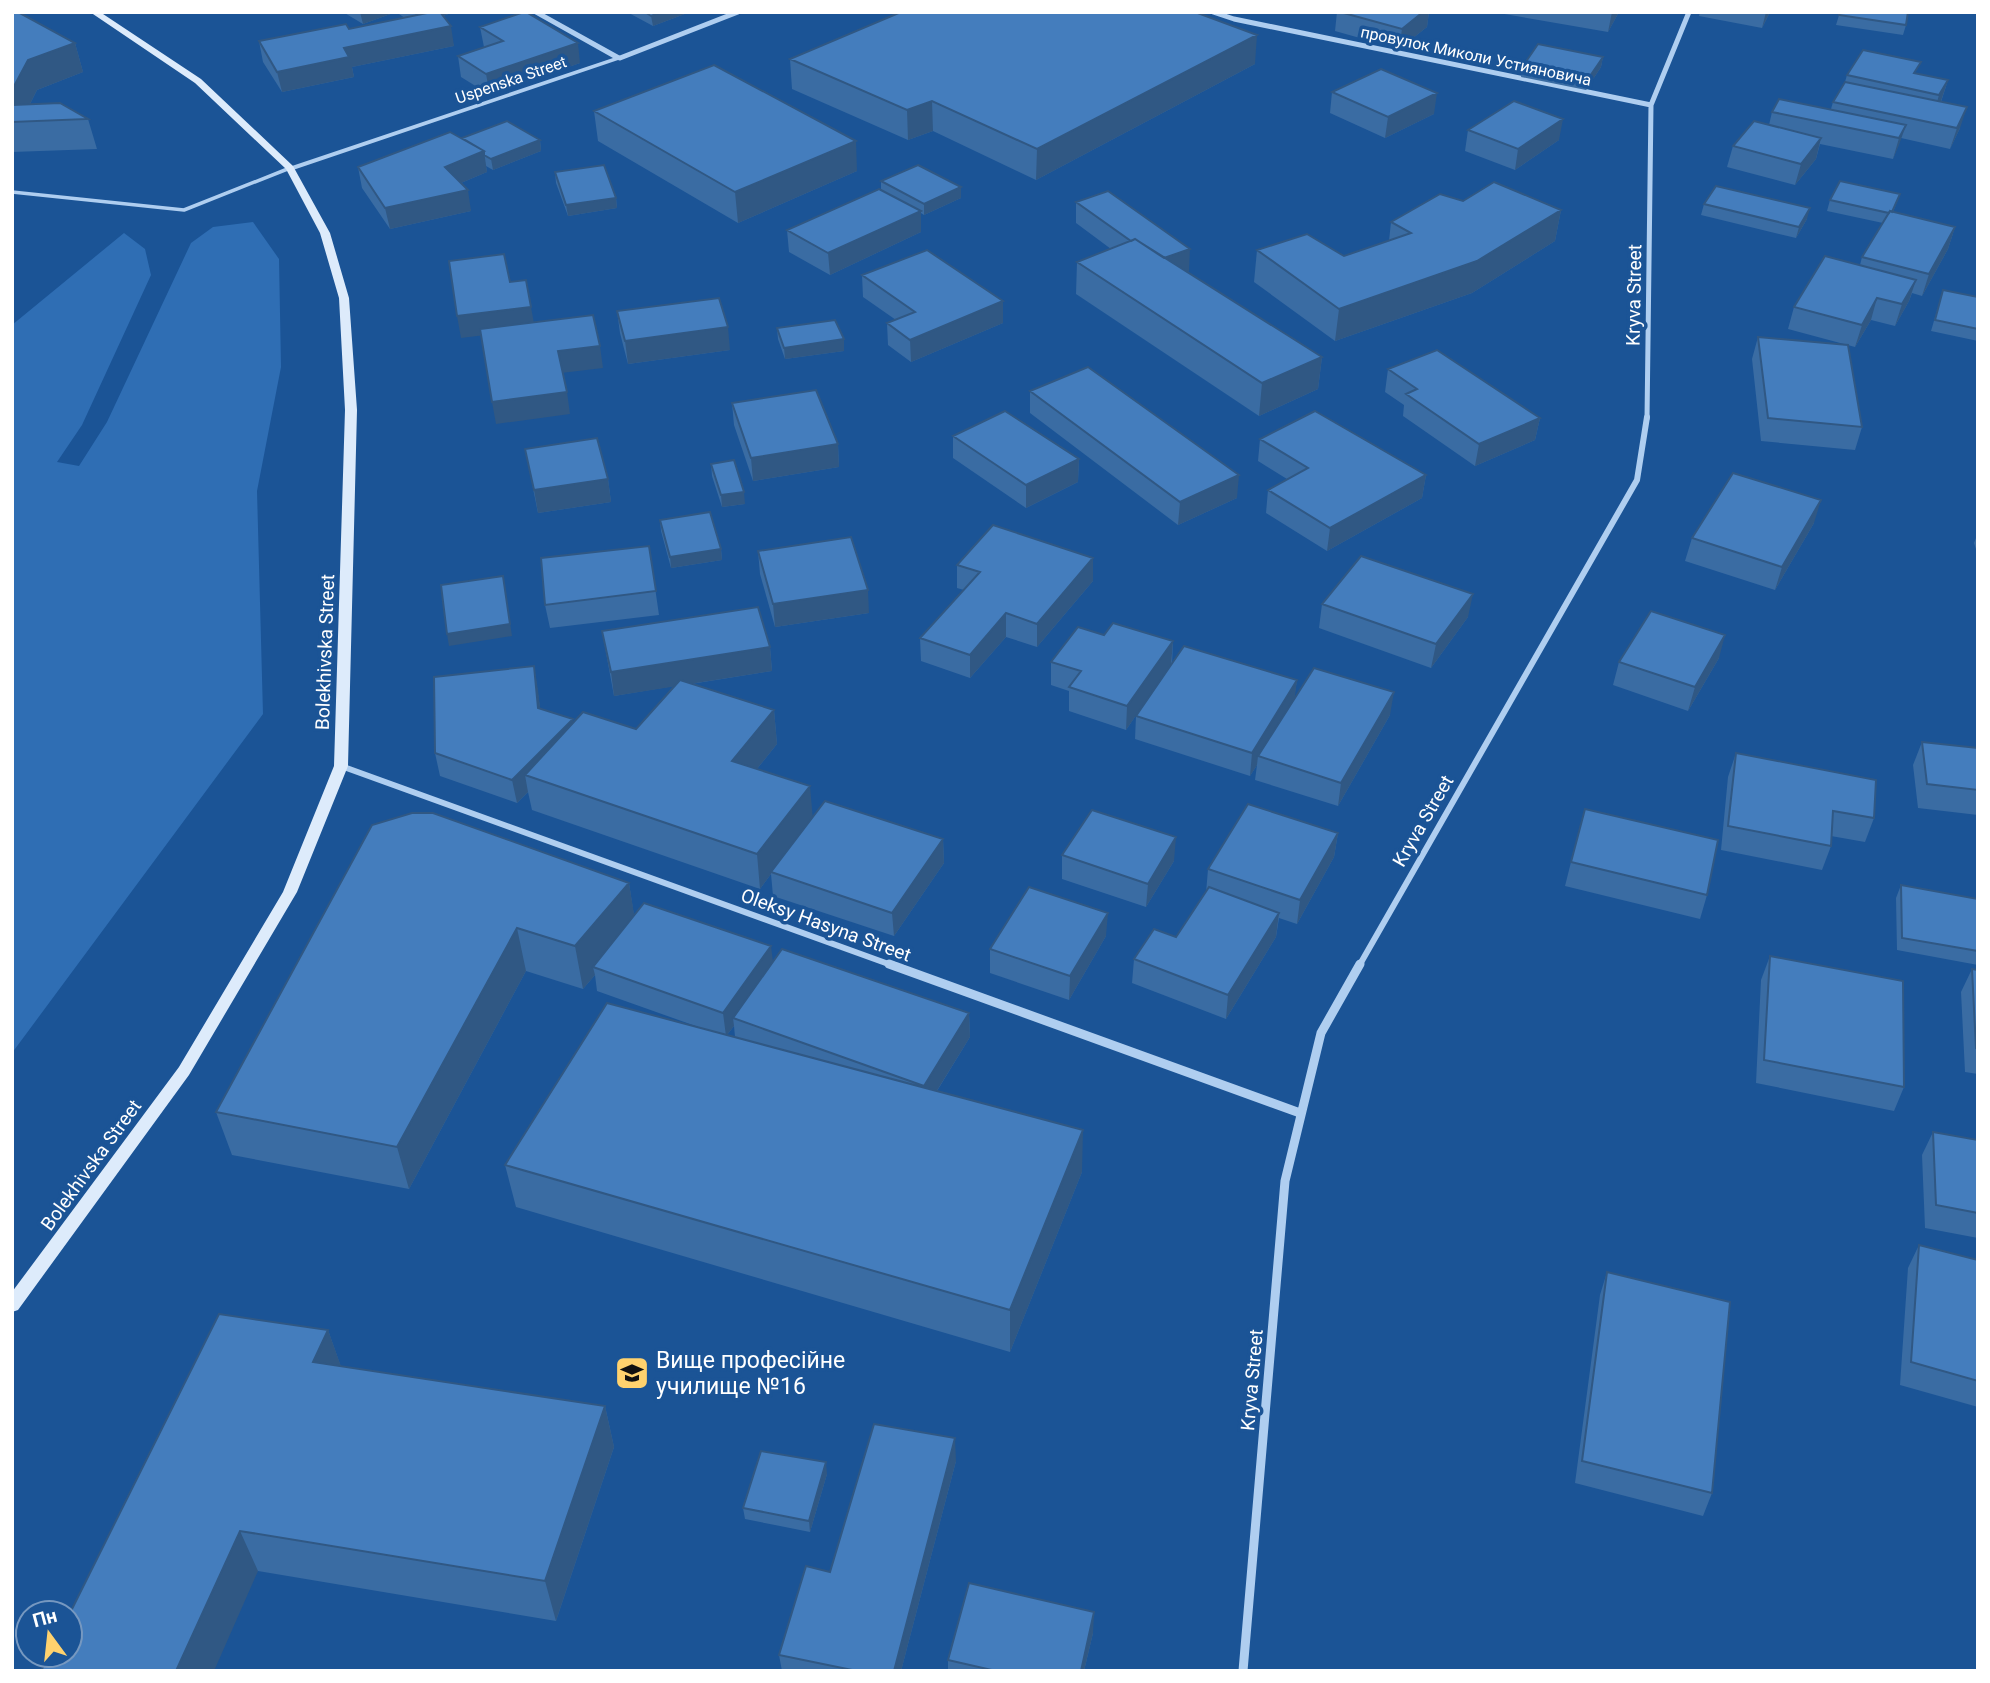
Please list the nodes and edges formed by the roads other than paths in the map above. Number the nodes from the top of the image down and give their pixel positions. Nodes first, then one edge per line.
1 (94, 12) edge
2 (535, 12) edge
3 (738, 12) edge
4 (1213, 12) edge
5 (1689, 12) edge
6 (620, 58) junction
7 (1651, 105) junction
8 (290, 169) junction
9 (12, 192) edge
10 (341, 766) junction
11 (1300, 1113) junction
12 (12, 1306) edge
13 (1243, 1671) edge

1 - 8 main road, Bolekhivska Street
2 - 6 street
3 - 6 street, Uspenska Street
4 - 7 street, провулок Миколи Устияновича
5 - 7 street, Kryva Street
6 - 8 street, Uspenska Street
7 - 11 street, Kryva Street
8 - 9 lane
8 - 10 main road, Bolekhivska Street
10 - 11 street, Oleksy Hasyna Street
10 - 12 main road, Bolekhivska Street
11 - 13 street, Kryva Street

